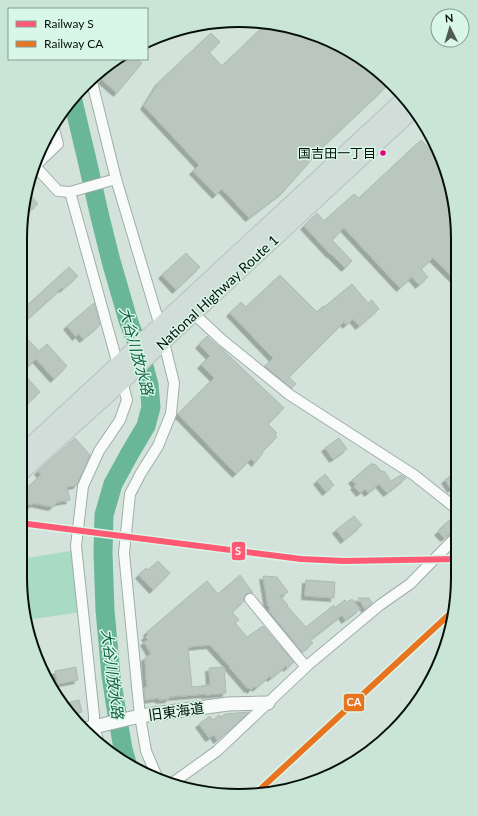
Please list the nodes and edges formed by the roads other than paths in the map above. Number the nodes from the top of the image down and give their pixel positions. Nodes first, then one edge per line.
1 (93, 86) edge
2 (401, 103) edge
3 (409, 113) edge
4 (55, 133) edge
5 (44, 157) edge
6 (38, 170) edge
7 (116, 180) junction
8 (73, 192) junction
9 (193, 313) junction
10 (159, 336) junction
11 (122, 371) junction
12 (27, 450) edge
13 (27, 466) edge
14 (451, 504) edge
15 (451, 541) edge
16 (250, 599) dead end
17 (306, 668) junction
18 (268, 703) junction
19 (140, 716) junction
20 (90, 728) edge
21 (155, 771) edge
22 (177, 780) edge

1 - 7 street
2 - 10 highway, National Highway Route 1
3 - 9 highway, National Highway Route 1
4 - 5 street
6 - 8 street
7 - 8 street
7 - 10 street
8 - 11 street
9 - 10 highway, National Highway Route 1
9 - 14 street
10 - 11 highway, National Highway Route 1
10 - 19 street
11 - 12 highway, National Highway Route 1
11 - 13 highway, National Highway Route 1
11 - 20 street
15 - 17 street
16 - 17 street
17 - 18 street
18 - 19 street, 旧東海道
18 - 22 street
19 - 20 street, 旧東海道
19 - 21 street

